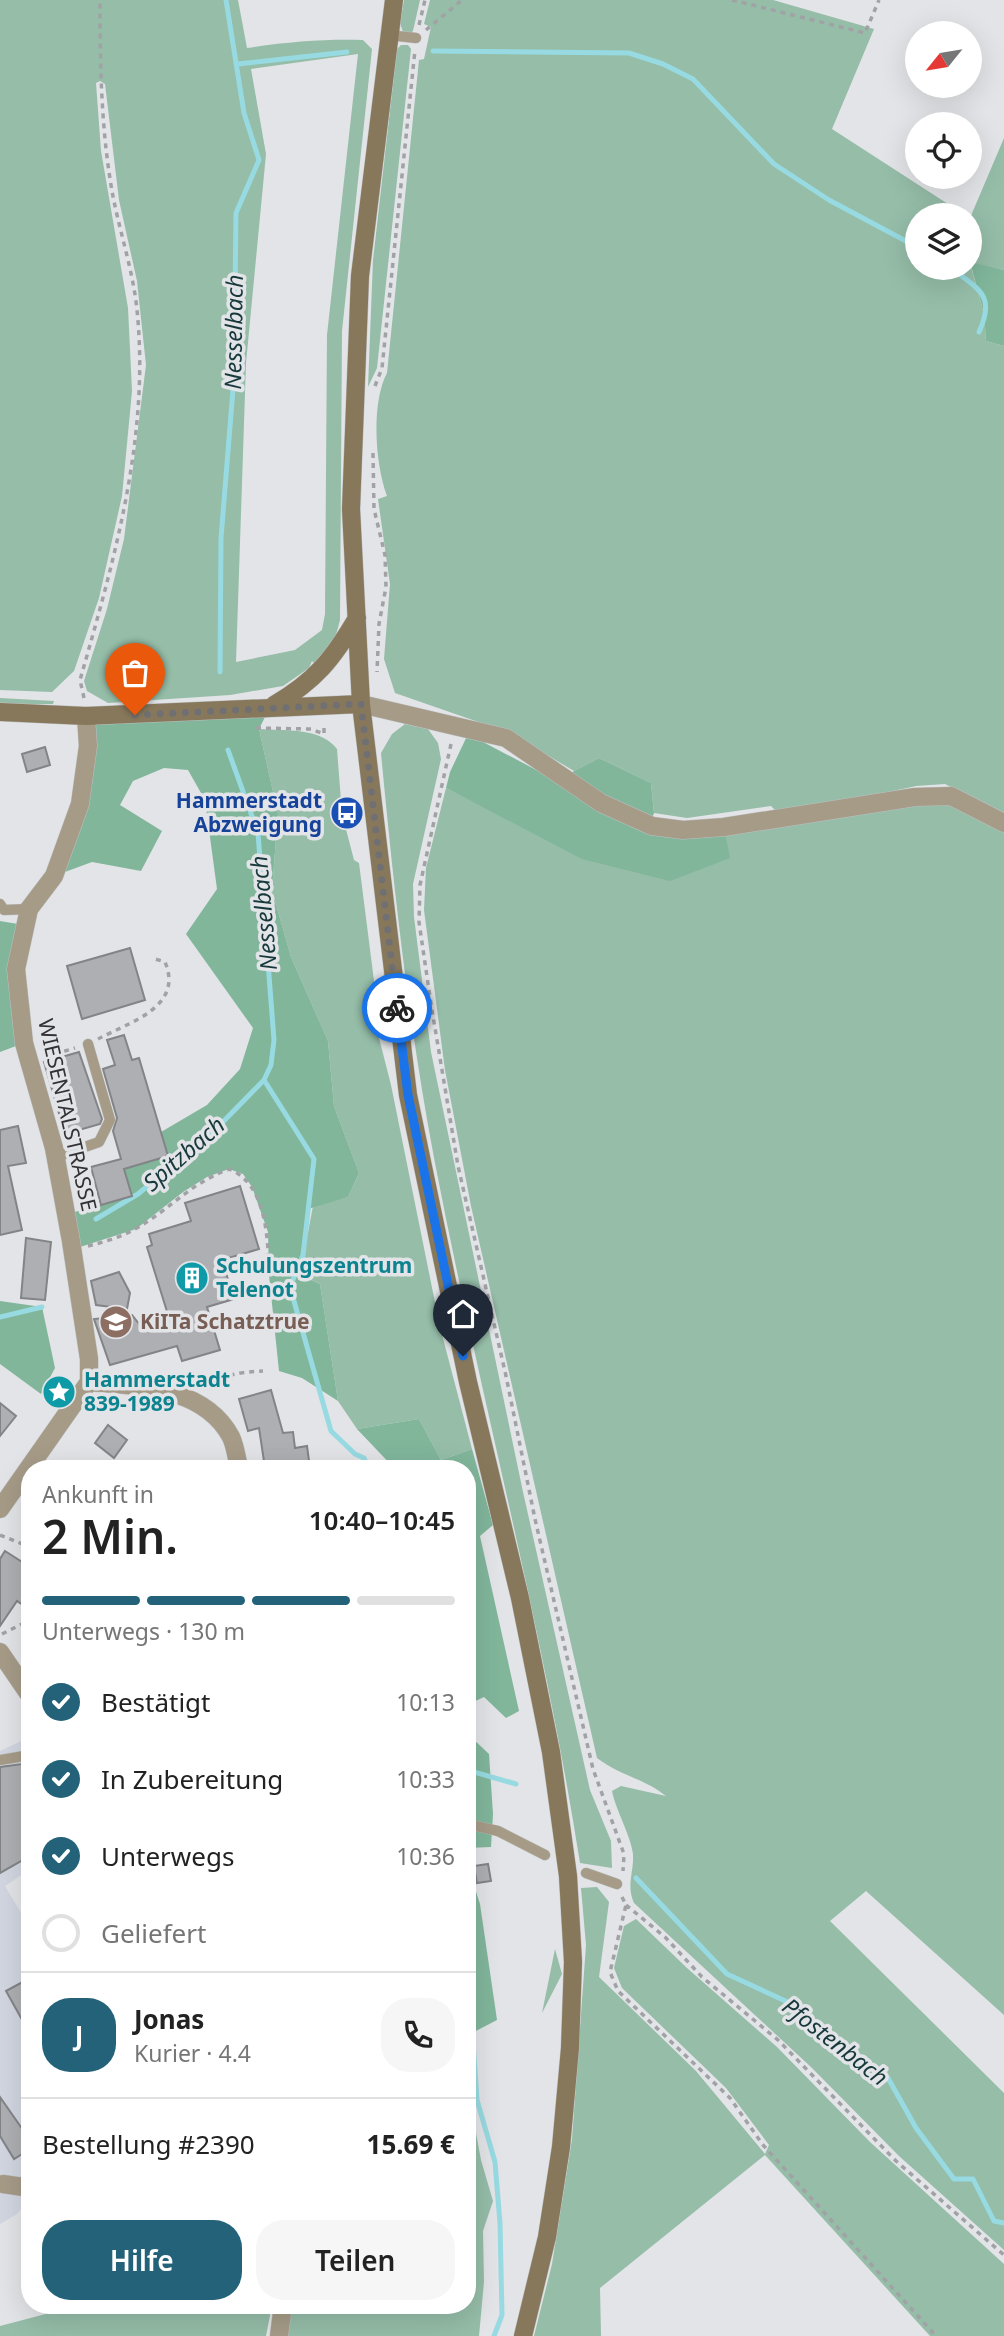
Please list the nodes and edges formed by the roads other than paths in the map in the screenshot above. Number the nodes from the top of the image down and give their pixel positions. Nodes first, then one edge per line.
1 (394, 0) edge
2 (388, 35) junction
3 (416, 38) road end
4 (357, 618) junction
5 (361, 704) junction
6 (269, 709) junction
7 (0, 712) edge
8 (86, 716) junction
9 (1004, 823) edge
10 (0, 904) edge
11 (29, 909) junction
12 (88, 1044) road end
13 (56, 1157) junction
14 (89, 1382) junction
15 (34, 1460) edge
16 (237, 1460) edge
17 (21, 1479) edge
18 (0, 1509) edge
19 (0, 1652) edge
20 (21, 1683) edge
21 (21, 1756) edge
22 (0, 1760) edge
23 (476, 1826) edge
24 (545, 1855) dead end
25 (586, 1873) dead end
26 (617, 1884) road end
27 (3, 2184) dead end
28 (21, 2187) edge
29 (282, 2314) edge
30 (279, 2336) edge
31 (523, 2336) edge

1 - 2 main road
2 - 3 lane
2 - 4 main road
4 - 5 main road
4 - 6 main road
5 - 6 main road
5 - 9 street
5 - 31 main road
6 - 8 main road
7 - 8 main road
8 - 11 street, WIESENTALSTRASSE
10 - 11 lane
11 - 13 street, WIESENTALSTRASSE
12 - 13 lane
13 - 14 street, WIESENTALSTRASSE
14 - 15 street
14 - 16 street
17 - 18 street
19 - 20 street
21 - 22 lane
23 - 24 lane
25 - 26 lane
27 - 28 street
29 - 30 street

